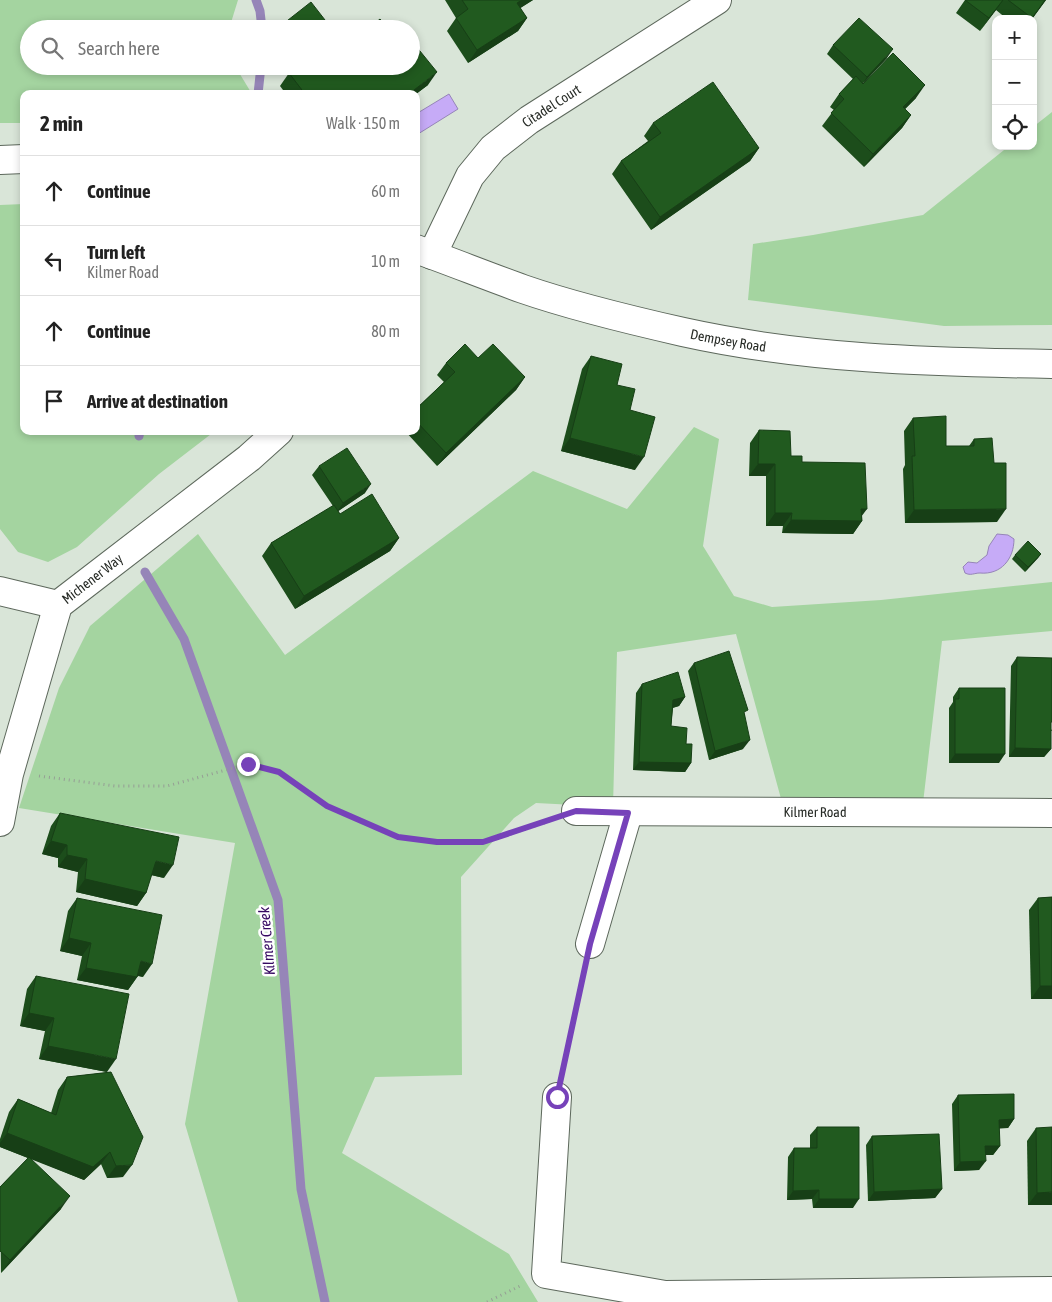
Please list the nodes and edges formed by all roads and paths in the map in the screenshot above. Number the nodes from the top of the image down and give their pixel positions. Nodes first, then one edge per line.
1 (717, 0) edge
2 (20, 159) edge
3 (0, 160) edge
4 (424, 252) edge
5 (1052, 364) edge
6 (275, 435) edge
7 (0, 591) edge
8 (58, 604) junction
9 (9, 774) junction
10 (576, 811) joint
11 (628, 813) junction
12 (1052, 814) edge
13 (0, 822) edge
14 (590, 944) joint
15 (557, 1097) joint
16 (546, 1274) junction
17 (1052, 1291) edge
18 (487, 1302) edge

1 - 4 street, Citadel Court
2 - 3 street
4 - 5 street, Dempsey Road
6 - 8 street, Michener Way
7 - 8 street
8 - 9 street, Michener Way
9 - 10 path
9 - 13 street, Michener Way
10 - 11 street, Kilmer Road
11 - 12 street, Kilmer Road
11 - 14 street
14 - 15 path
15 - 16 street
16 - 17 street
16 - 18 path

